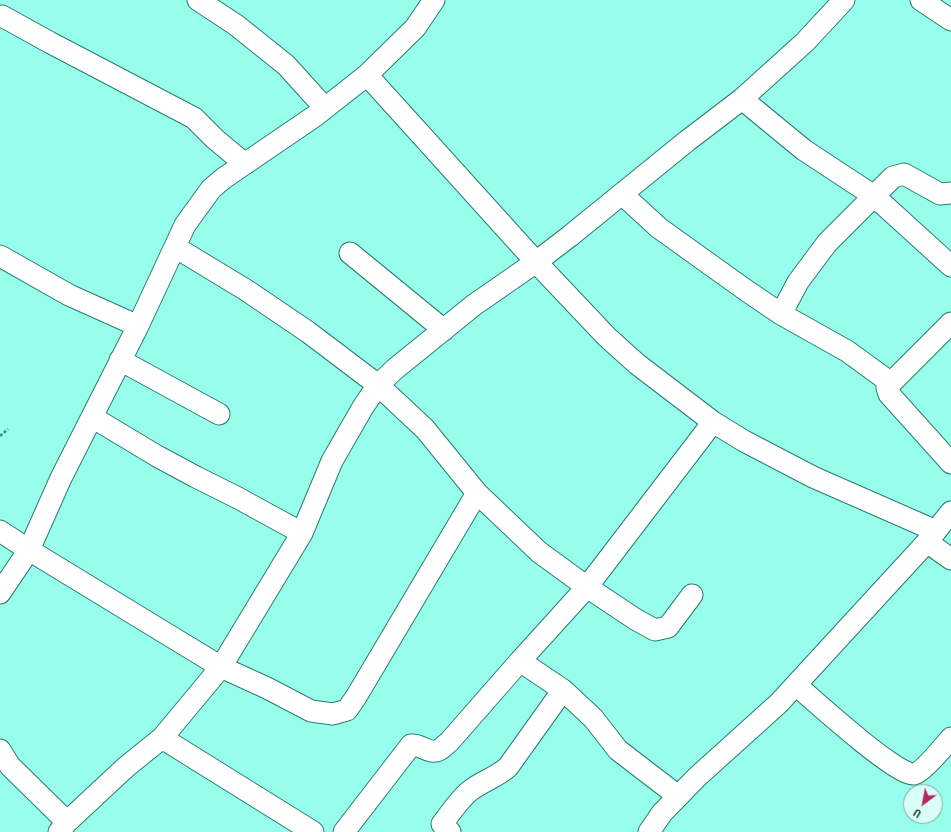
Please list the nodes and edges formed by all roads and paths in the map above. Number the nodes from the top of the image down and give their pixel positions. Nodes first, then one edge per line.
1 (198, 0) edge
2 (434, 0) edge
3 (844, 0) edge
4 (921, 0) edge
5 (3, 13) edge
6 (951, 20) edge
7 (367, 75) junction
8 (742, 99) junction
9 (325, 108) junction
10 (245, 164) junction
11 (951, 193) edge
12 (622, 194) junction
13 (874, 196) junction
14 (175, 248) junction
15 (350, 253) dead end
16 (0, 256) edge
17 (536, 262) junction
18 (951, 266) edge
19 (781, 314) junction
20 (951, 323) edge
21 (138, 326) junction
22 (444, 330) junction
23 (120, 360) junction
24 (891, 383) junction
25 (378, 385) junction
26 (219, 414) dead end
27 (92, 417) junction
28 (713, 422) junction
29 (8, 429) dead end
30 (0, 436) edge
31 (951, 463) edge
32 (477, 493) junction
33 (951, 512) edge
34 (0, 531) edge
35 (302, 533) junction
36 (931, 537) junction
37 (29, 550) junction
38 (951, 559) edge
39 (587, 587) junction
40 (0, 593) edge
41 (692, 595) dead end
42 (520, 661) junction
43 (221, 667) junction
44 (796, 685) junction
45 (563, 690) junction
46 (162, 738) junction
47 (951, 738) edge
48 (0, 750) edge
49 (678, 796) junction
50 (63, 827) edge
51 (443, 829) edge
52 (313, 832) edge
53 (344, 832) edge
54 (649, 832) edge

1 - 9 street
2 - 7 street
3 - 8 street
4 - 6 street
5 - 10 street
7 - 9 street
7 - 17 street
8 - 12 street
8 - 13 street
9 - 10 street
10 - 14 street
11 - 13 street
12 - 17 street
12 - 19 street
13 - 18 street
13 - 19 street
14 - 21 street
14 - 25 street
15 - 22 street
16 - 21 street
17 - 22 street
17 - 28 street
19 - 24 street
20 - 24 street
21 - 23 street
22 - 25 street
23 - 26 street
23 - 27 street
24 - 31 street
25 - 32 street
25 - 35 street
27 - 35 street
27 - 37 street
28 - 36 street
28 - 39 street
29 - 30 path
32 - 39 street
32 - 43 street
33 - 36 street
34 - 37 street
35 - 43 street
36 - 38 street
36 - 44 street
37 - 40 street
37 - 43 street
39 - 41 street
39 - 42 street
42 - 45 street
42 - 53 street
43 - 46 street
44 - 47 street
44 - 49 street
45 - 49 street
45 - 51 street
46 - 50 street
46 - 52 street
48 - 50 street
49 - 54 street

